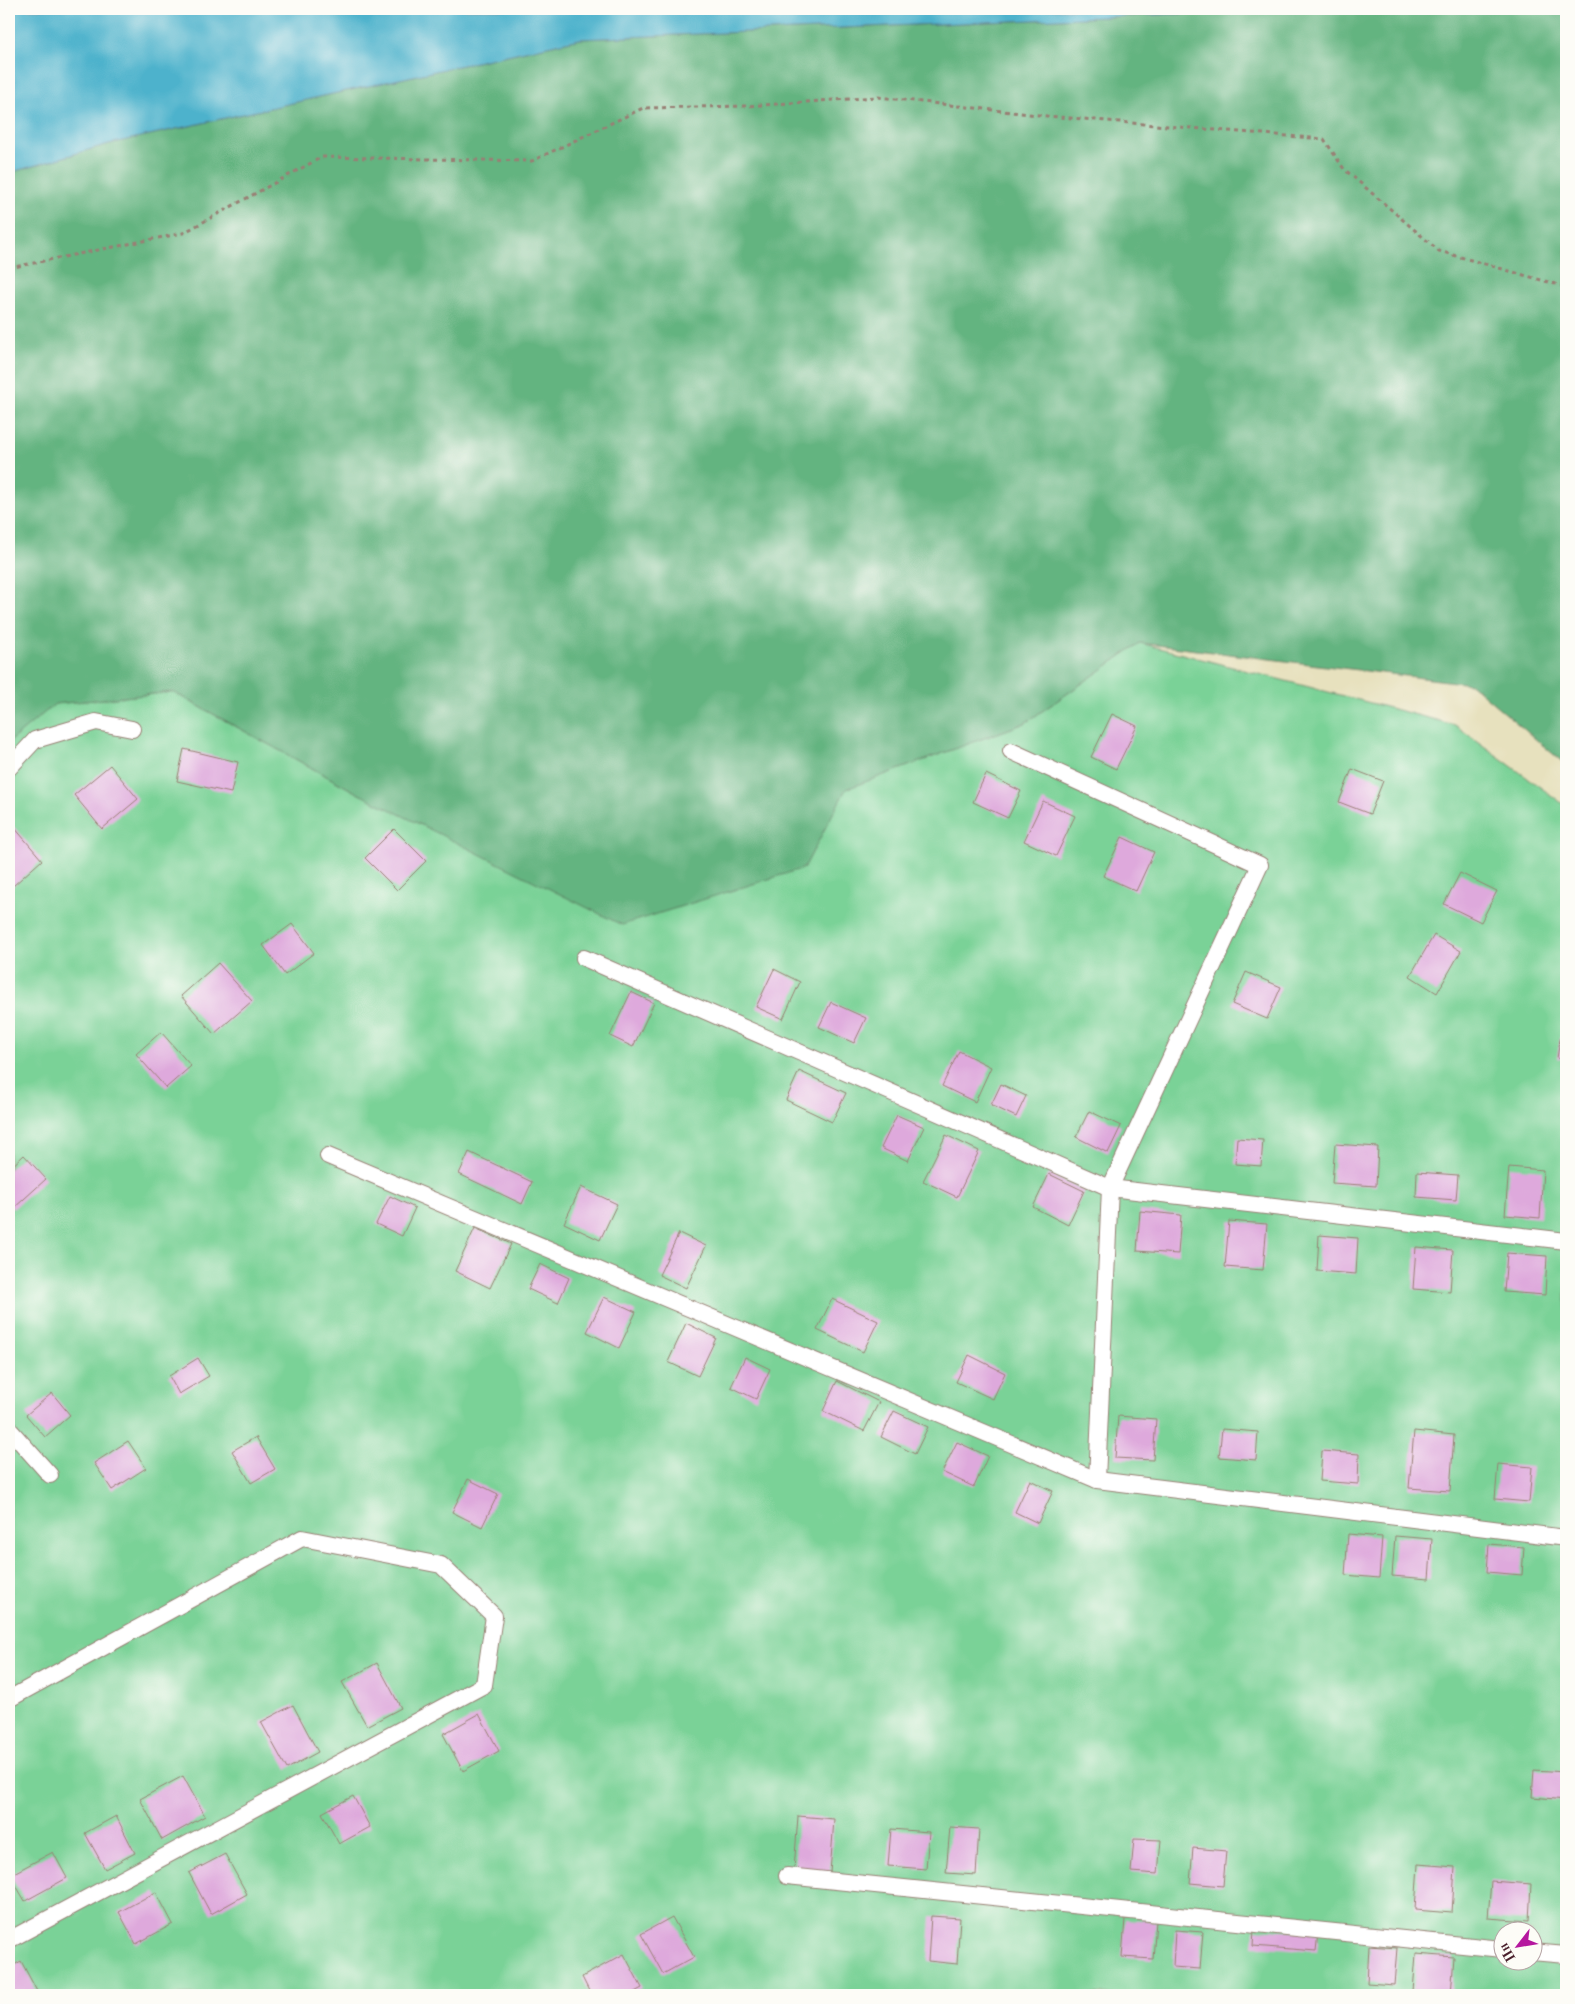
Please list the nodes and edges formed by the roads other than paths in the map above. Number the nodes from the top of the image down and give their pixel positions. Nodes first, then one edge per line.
1 (132, 729) dead end
2 (1011, 751) dead end
3 (9, 768) edge
4 (584, 958) dead end
5 (328, 1156) dead end
6 (1110, 1188) junction
7 (1566, 1241) edge
8 (9, 1429) edge
9 (50, 1475) dead end
10 (1097, 1480) junction
11 (1566, 1538) edge
12 (9, 1698) edge
13 (787, 1876) dead end
14 (9, 1940) edge
15 (1492, 1948) edge
16 (1542, 1953) edge
17 (1566, 1955) edge

1 - 3 lane
2 - 6 lane
4 - 6 lane
5 - 10 lane
6 - 7 lane
6 - 10 lane
8 - 9 lane
10 - 11 lane
12 - 14 lane
13 - 15 lane
16 - 17 lane

